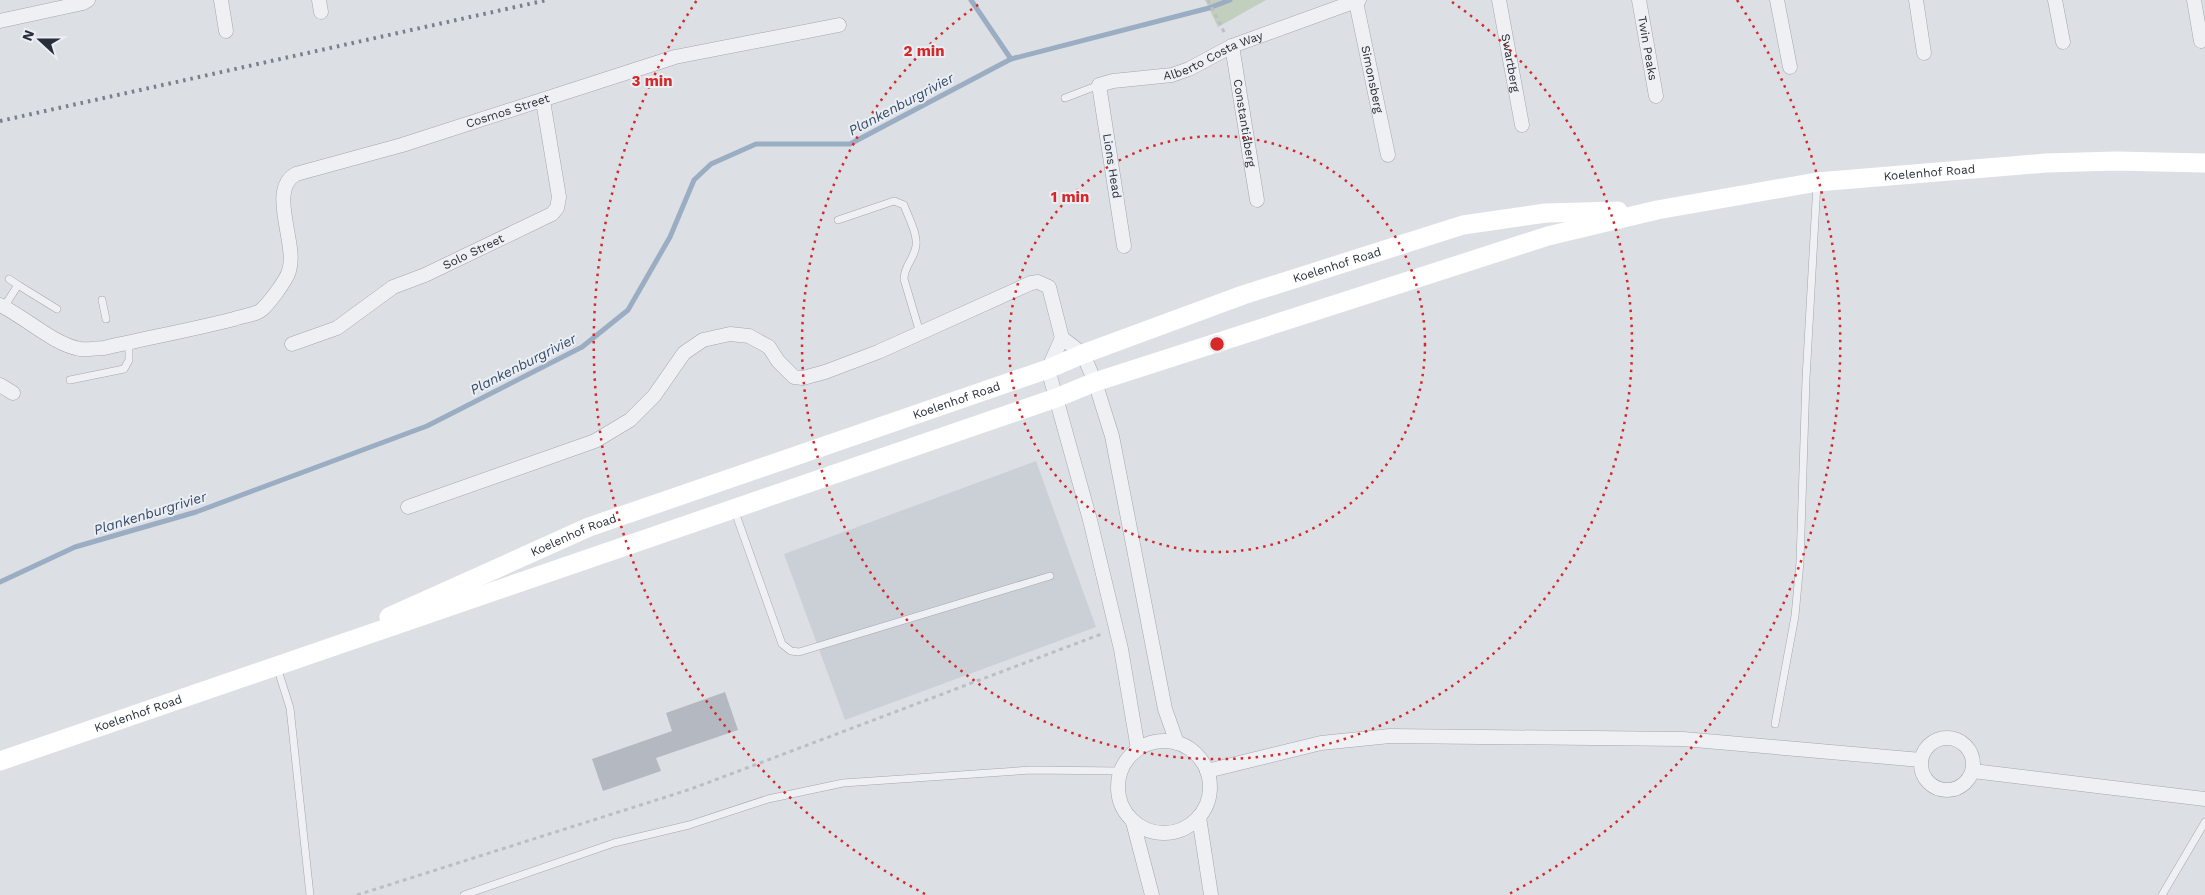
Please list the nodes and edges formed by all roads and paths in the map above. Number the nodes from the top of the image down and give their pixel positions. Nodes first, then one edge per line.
1 (88, 0) edge
2 (221, 0) edge
3 (1208, 0) edge
4 (1499, 0) edge
5 (1639, 0) edge
6 (1777, 0) edge
7 (1916, 0) edge
8 (2055, 0) edge
9 (2194, 0) edge
10 (1358, 1) edge
11 (0, 21) edge
12 (839, 25) dead end
13 (226, 31) dead end
14 (1229, 40) junction
15 (2201, 41) dead end
16 (2063, 42) dead end
17 (1924, 53) dead end
18 (1790, 67) dead end
19 (1099, 85) junction
20 (1656, 96) dead end
21 (1065, 98) dead end
22 (542, 100) junction
23 (1522, 125) dead end
24 (1388, 155) dead end
25 (2205, 163) edge
26 (1817, 182) junction
27 (1257, 200) dead end
28 (1657, 210) junction
29 (838, 220) dead end
30 (1124, 246) dead end
31 (9, 278) dead end
32 (18, 285) junction
33 (102, 300) dead end
34 (2, 306) edge
35 (56, 309) dead end
36 (106, 319) dead end
37 (920, 333) junction
38 (1062, 338) junction
39 (129, 342) junction
40 (292, 344) dead end
41 (1083, 354) junction
42 (1048, 369) junction
43 (70, 380) dead end
44 (1095, 382) junction
45 (0, 385) edge
46 (13, 393) dead end
47 (1056, 398) junction
48 (408, 507) dead end
49 (734, 509) junction
50 (1050, 576) dead end
51 (1116, 628) junction
52 (276, 667) junction
53 (1775, 724) dead end
54 (1177, 743) junction
55 (1138, 749) junction
56 (1921, 760) junction
57 (0, 762) edge
58 (1207, 771) junction
59 (1973, 771) junction
60 (1121, 772) junction
61 (2205, 799) edge
62 (1199, 817) junction
63 (1133, 822) junction
64 (2205, 822) edge
65 (310, 895) edge
66 (357, 895) edge
67 (464, 895) edge
68 (1152, 895) edge
69 (1211, 895) edge
70 (2162, 895) edge

1 - 11 street
2 - 13 street
3 - 14 path
4 - 23 street, Swartberg
5 - 20 street, Twin Peaks
6 - 18 street
7 - 17 street
8 - 16 street
9 - 15 street
10 - 14 street, Alberto Costa Way
10 - 24 street, Simonsberg
12 - 22 street, Cosmos Street
14 - 19 street, Alberto Costa Way
14 - 27 street, Constantiaberg
19 - 21 lane, Alberto Costa Way
19 - 30 street, Lions Head
22 - 39 street, Cosmos Street
22 - 40 street, Solo Street
25 - 26 main road, Koelenhof Road
26 - 28 main road, Koelenhof Road
26 - 53 lane
28 - 41 main road, Koelenhof Road
28 - 44 main road, Koelenhof Road
29 - 37 lane
31 - 32 lane
32 - 34 lane
32 - 35 lane
33 - 36 lane
34 - 39 street
37 - 38 street
37 - 48 street
38 - 41 street
38 - 42 street
39 - 43 lane
41 - 42 main road, Koelenhof Road
41 - 44 street
42 - 47 street
42 - 52 main road, Koelenhof Road
44 - 47 main road, Koelenhof Road
44 - 54 street
45 - 46 street
47 - 49 main road, Koelenhof Road
47 - 51 street
49 - 50 lane
49 - 52 main road, Koelenhof Road
51 - 55 street
51 - 66 path
52 - 57 main road, Koelenhof Road
52 - 65 lane
54 - 55 street
54 - 58 street
55 - 60 street
56 - 58 street
56 - 59 street
56 - 59 street
58 - 62 street
59 - 61 street
60 - 63 street
60 - 67 lane
62 - 63 street
62 - 69 street
63 - 68 street
64 - 70 lane

